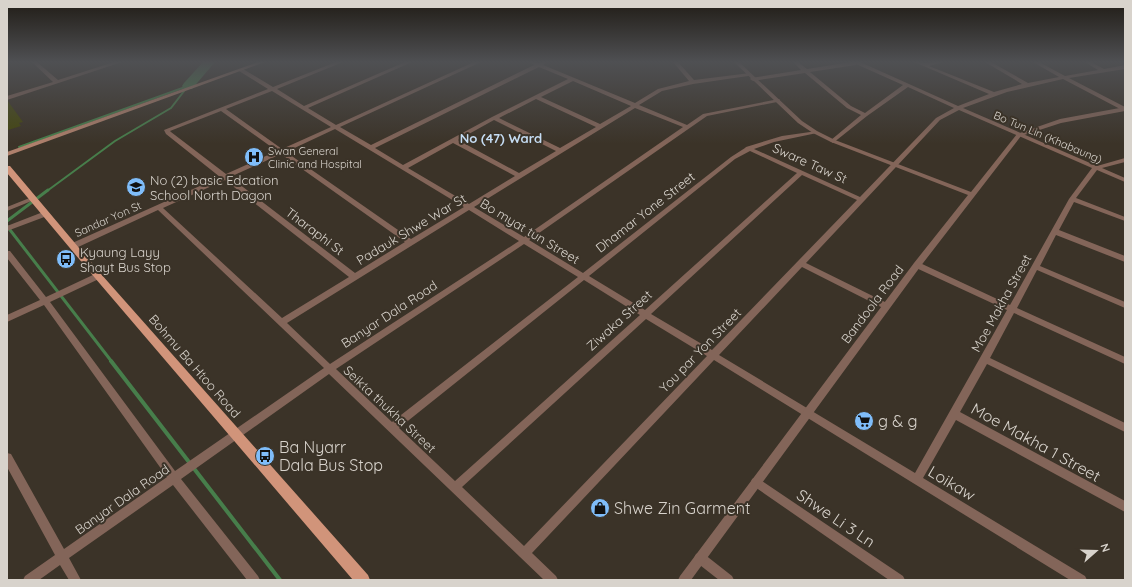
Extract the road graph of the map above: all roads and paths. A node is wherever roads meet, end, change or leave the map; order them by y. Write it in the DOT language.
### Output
graph roads {
  1 [pos="34,89"];
  2 [pos="187,89"];
  3 [pos="271,89"];
  4 [pos="272,89"];
  5 [pos="346,89"];
  6 [pos="419,89"];
  7 [pos="489,89"];
  8 [pos="552,89"];
  9 [pos="594,89"];
  10 [pos="663,89"];
  11 [pos="766,89"];
  12 [pos="828,89"];
  13 [pos="901,89"];
  14 [pos="914,89"];
  15 [pos="980,89"];
  16 [pos="1010,89"];
  17 [pos="1086,89"];
  18 [pos="992,94"];
  19 [pos="536,97"];
  20 [pos="7,98"];
  21 [pos="778,100"];
  22 [pos="634,106"];
  23 [pos="303,108"];
  24 [pos="956,108"];
  25 [pos="222,109"];
  26 [pos="1125,109"];
  27 [pos="865,115"];
  28 [pos="494,118"];
  29 [pos="336,127"];
  30 [pos="601,127"];
  31 [pos="687,127"];
  32 [pos="814,132"];
  33 [pos="1019,135"];
  34 [pos="453,140"];
  35 [pos="833,141"];
  36 [pos="370,148"];
  37 [pos="748,148"];
  38 [pos="562,151"];
  39 [pos="281,152"];
  40 [pos="7,154"];
  41 [pos="1125,160"];
  42 [pos="894,165"];
  43 [pos="7,168"];
  44 [pos="402,168"];
  45 [pos="1095,168"];
  46 [pos="801,173"];
  47 [pos="520,176"];
  48 [pos="224,177"];
  49 [pos="1125,180"];
  50 [pos="972,194"];
  51 [pos="32,199"];
  52 [pos="1072,199"];
  53 [pos="862,200"];
  54 [pos="158,207"];
  55 [pos="468,208"];
  56 [pos="7,209"];
  57 [pos="45,214"];
  58 [pos="1125,219"];
  59 [pos="7,229"];
  60 [pos="1054,231"];
  61 [pos="523,241"];
  62 [pos="411,243"];
  63 [pos="73,246"];
  64 [pos="7,253"];
  65 [pos="1125,259"];
  66 [pos="800,264"];
  67 [pos="917,266"];
  68 [pos="1036,267"];
  69 [pos="98,276"];
  70 [pos="583,276"];
  71 [pos="355,277"];
  72 [pos="44,301"];
  73 [pos="1125,305"];
  74 [pos="886,306"];
  75 [pos="1013,309"];
  76 [pos="644,314"];
  77 [pos="7,319"];
  78 [pos="282,322"];
  79 [pos="713,355"];
  80 [pos="985,359"];
  81 [pos="1125,361"];
  82 [pos="329,369"];
  83 [pos="808,412"];
  84 [pos="954,414"];
  85 [pos="392,428"];
  86 [pos="1125,428"];
  87 [pos="236,435"];
  88 [pos="7,457"];
  89 [pos="174,478"];
  90 [pos="916,480"];
  91 [pos="756,482"];
  92 [pos="454,488"];
  93 [pos="1125,507"];
  94 [pos="524,554"];
  95 [pos="62,557"];
  96 [pos="700,558"];
  97 [pos="358,578"];
  98 [pos="28,580"];
  99 [pos="75,580"];
  100 [pos="254,580"];
  101 [pos="552,580"];
  102 [pos="684,580"];
  103 [pos="728,580"];
  104 [pos="899,580"];
  105 [pos="1081,580"];
  1 -- 20 [label="street"];
  2 -- 40 [label="main road"];
  3 -- 25 [label="street"];
  4 -- 23 [label="street, Bo myat tun Street"];
  5 -- 23 [label="street"];
  6 -- 29 [label="street, Sandar Yon St"];
  7 -- 36 [label="street"];
  8 -- 19 [label="street"];
  9 -- 22 [label="street"];
  10 -- 22 [label="street, Padauk Shwe War St"];
  11 -- 21 [label="street"];
  12 -- 27 [label="street"];
  13 -- 27 [label="street"];
  14 -- 24 [label="street, Bo Tun Lin (Khabaung)"];
  15 -- 18 [label="street"];
  16 -- 18 [label="street, You par Yon Street"];
  17 -- 26 [label="street"];
  18 -- 24 [label="street, You par Yon Street"];
  19 -- 28 [label="street"];
  19 -- 30 [label="street"];
  21 -- 31 [label="street, Banyar Dala Road"];
  21 -- 32 [label="street"];
  22 -- 30 [label="street, Padauk Shwe War St"];
  22 -- 31 [label="street"];
  23 -- 29 [label="street, Bo myat tun Street"];
  24 -- 33 [label="street, Bo Tun Lin (Khabaung)"];
  24 -- 42 [label="street, You par Yon Street"];
  25 -- 39 [label="street"];
  25 -- 48 [label="street, Tharaphi St"];
  26 -- 33 [label="street"];
  27 -- 35 [label="street"];
  28 -- 34 [label="street"];
  28 -- 38 [label="street"];
  29 -- 36 [label="street, Bo myat tun Street"];
  29 -- 39 [label="street, Sandar Yon St"];
  30 -- 38 [label="street, Padauk Shwe War St"];
  31 -- 61 [label="street, Banyar Dala Road"];
  32 -- 35 [label="street"];
  32 -- 37 [label="street, Dhamar Yone Street"];
  33 -- 45 [label="street, Bo Tun Lin (Khabaung)"];
  33 -- 50 [label="street, Bandoola Road"];
  34 -- 44 [label="street"];
  34 -- 47 [label="street"];
  35 -- 42 [label="street"];
  36 -- 44 [label="street, Bo myat tun Street"];
  37 -- 46 [label="street, Sware Taw St"];
  37 -- 70 [label="street, Dhamar Yone Street"];
  38 -- 47 [label="street, Padauk Shwe War St"];
  39 -- 48 [label="street, Sandar Yon St"];
  39 -- 62 [label="street"];
  41 -- 45 [label="street"];
  42 -- 50 [label="street"];
  42 -- 53 [label="street, You par Yon Street"];
  43 -- 51 [label="main road, Bohmu Ba Htoo Road"];
  44 -- 55 [label="street, Bo myat tun Street"];
  45 -- 49 [label="street, Bo Tun Lin (Khabaung)"];
  45 -- 52 [label="street, Moe Makha Street"];
  46 -- 53 [label="street, Sware Taw St"];
  46 -- 76 [label="street, Ziwaka Street"];
  47 -- 55 [label="street, Padauk Shwe War St"];
  48 -- 54 [label="street, Sandar Yon St"];
  48 -- 71 [label="street, Tharaphi St"];
  50 -- 67 [label="street, Bandoola Road"];
  51 -- 56 [label="street"];
  51 -- 57 [label="main road, Bohmu Ba Htoo Road"];
  52 -- 58 [label="street"];
  52 -- 60 [label="street, Moe Makha Street"];
  53 -- 66 [label="street, You par Yon Street"];
  54 -- 63 [label="street, Sandar Yon St"];
  54 -- 78 [label="street, Seikta thukha Street"];
  55 -- 61 [label="street, Bo myat tun Street"];
  55 -- 62 [label="street, Padauk Shwe War St"];
  57 -- 59 [label="street"];
  57 -- 63 [label="main road, Bohmu Ba Htoo Road"];
  60 -- 65 [label="street"];
  60 -- 68 [label="street, Moe Makha Street"];
  61 -- 70 [label="street, Bo myat tun Street"];
  61 -- 82 [label="street, Banyar Dala Road"];
  62 -- 71 [label="street, Padauk Shwe War St"];
  63 -- 69 [label="main road, Bohmu Ba Htoo Road"];
  64 -- 72 [label="street"];
  66 -- 74 [label="street"];
  66 -- 79 [label="street, You par Yon Street"];
  67 -- 74 [label="street, Bandoola Road"];
  67 -- 75 [label="street"];
  68 -- 73 [label="street"];
  68 -- 75 [label="street, Moe Makha Street"];
  69 -- 72 [label="street"];
  69 -- 87 [label="main road, Bohmu Ba Htoo Road"];
  70 -- 76 [label="street, Bo myat tun Street"];
  70 -- 85 [label="street, Dhamar Yone Street"];
  71 -- 78 [label="street, Padauk Shwe War St"];
  72 -- 77 [label="street"];
  72 -- 89 [label="street"];
  74 -- 83 [label="street, Bandoola Road"];
  75 -- 80 [label="street, Moe Makha Street"];
  75 -- 81 [label="street"];
  76 -- 79 [label="street, Bo myat tun Street"];
  76 -- 92 [label="street, Ziwaka Street"];
  78 -- 82 [label="street, Seikta thukha Street"];
  79 -- 83 [label="street, Bo myat tun Street"];
  79 -- 94 [label="street, You par Yon Street"];
  80 -- 84 [label="street, Moe Makha Street"];
  80 -- 86 [label="street"];
  82 -- 85 [label="street, Seikta thukha Street"];
  82 -- 87 [label="street, Banyar Dala Road"];
  83 -- 90 [label="street, Loikaw"];
  83 -- 91 [label="street, Bandoola Road"];
  84 -- 90 [label="street, Moe Makha Street"];
  84 -- 93 [label="street, Moe Makha 1 Street"];
  85 -- 92 [label="street, Seikta thukha Street"];
  87 -- 89 [label="street, Banyar Dala Road"];
  87 -- 97 [label="main road, Bohmu Ba Htoo Road"];
  88 -- 95 [label="street"];
  89 -- 95 [label="street, Banyar Dala Road"];
  89 -- 100 [label="street"];
  90 -- 105 [label="street, Loikaw"];
  91 -- 96 [label="street, Bandoola Road"];
  91 -- 104 [label="street, Shwe Li 3 Ln"];
  92 -- 94 [label="street, Seikta thukha Street"];
  94 -- 101 [label="street, Seikta thukha Street"];
  95 -- 98 [label="street, Banyar Dala Road"];
  95 -- 99 [label="street"];
  96 -- 102 [label="street, Bandoola Road"];
  96 -- 103 [label="street"];
}
